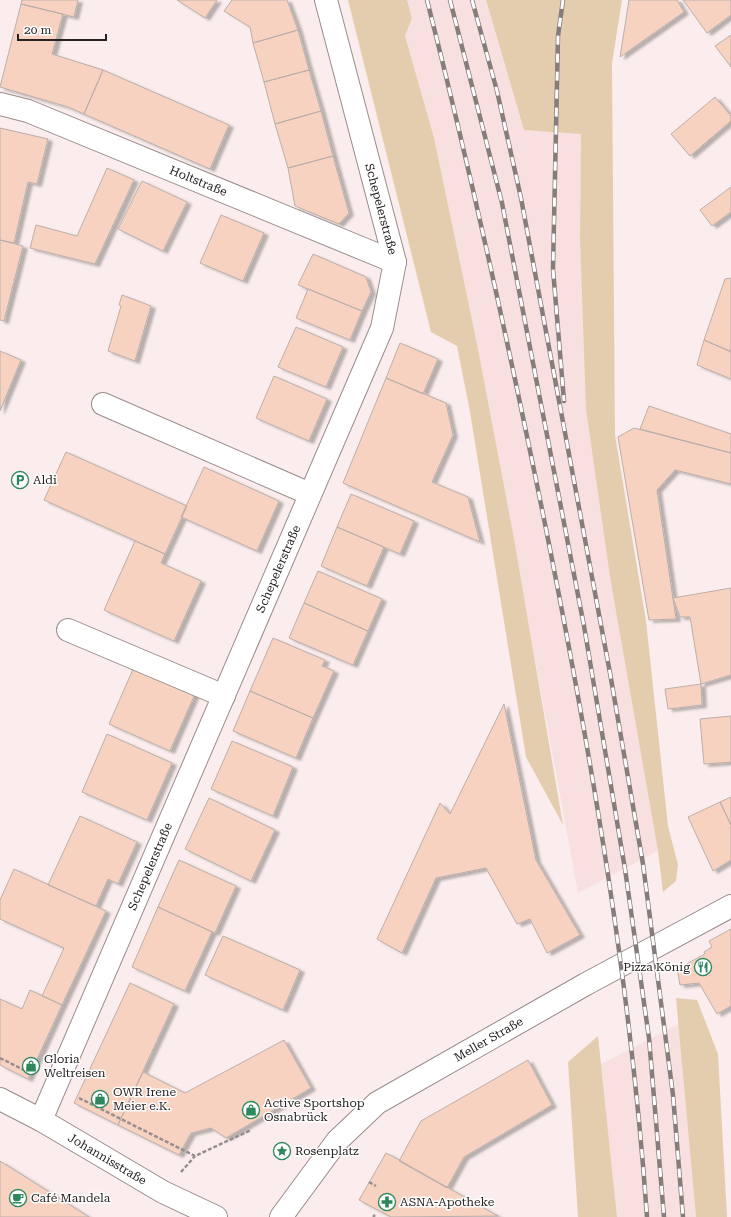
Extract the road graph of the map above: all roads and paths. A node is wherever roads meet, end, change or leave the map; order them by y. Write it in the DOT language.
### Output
graph roads {
  1 [pos="326,0"];
  2 [pos="0,104"];
  3 [pos="395,262"];
  4 [pos="103,404"];
  5 [pos="310,494"];
  6 [pos="68,630"];
  7 [pos="224,696"];
  8 [pos="731,906"];
  9 [pos="0,1058"];
  10 [pos="31,1074"];
  11 [pos="78,1097"];
  12 [pos="0,1099"];
  13 [pos="41,1120"];
  14 [pos="252,1130"];
  15 [pos="369,1182"];
  16 [pos="376,1186"];
  17 [pos="216,1217"];
  18 [pos="282,1217"];
  1 -- 3 [label="street, Schepelerstraße"];
  2 -- 3 [label="street, Holtstraße"];
  3 -- 5 [label="street, Schepelerstraße"];
  4 -- 5 [label="street"];
  5 -- 7 [label="street, Schepelerstraße"];
  6 -- 7 [label="street"];
  7 -- 13 [label="street, Schepelerstraße"];
  8 -- 18 [label="street, Meller Straße"];
  9 -- 10 [label="path"];
  11 -- 14 [label="path"];
  12 -- 13 [label="street, Johannisstraße"];
  13 -- 17 [label="street, Johannisstraße"];
  15 -- 16 [label="path"];
}
